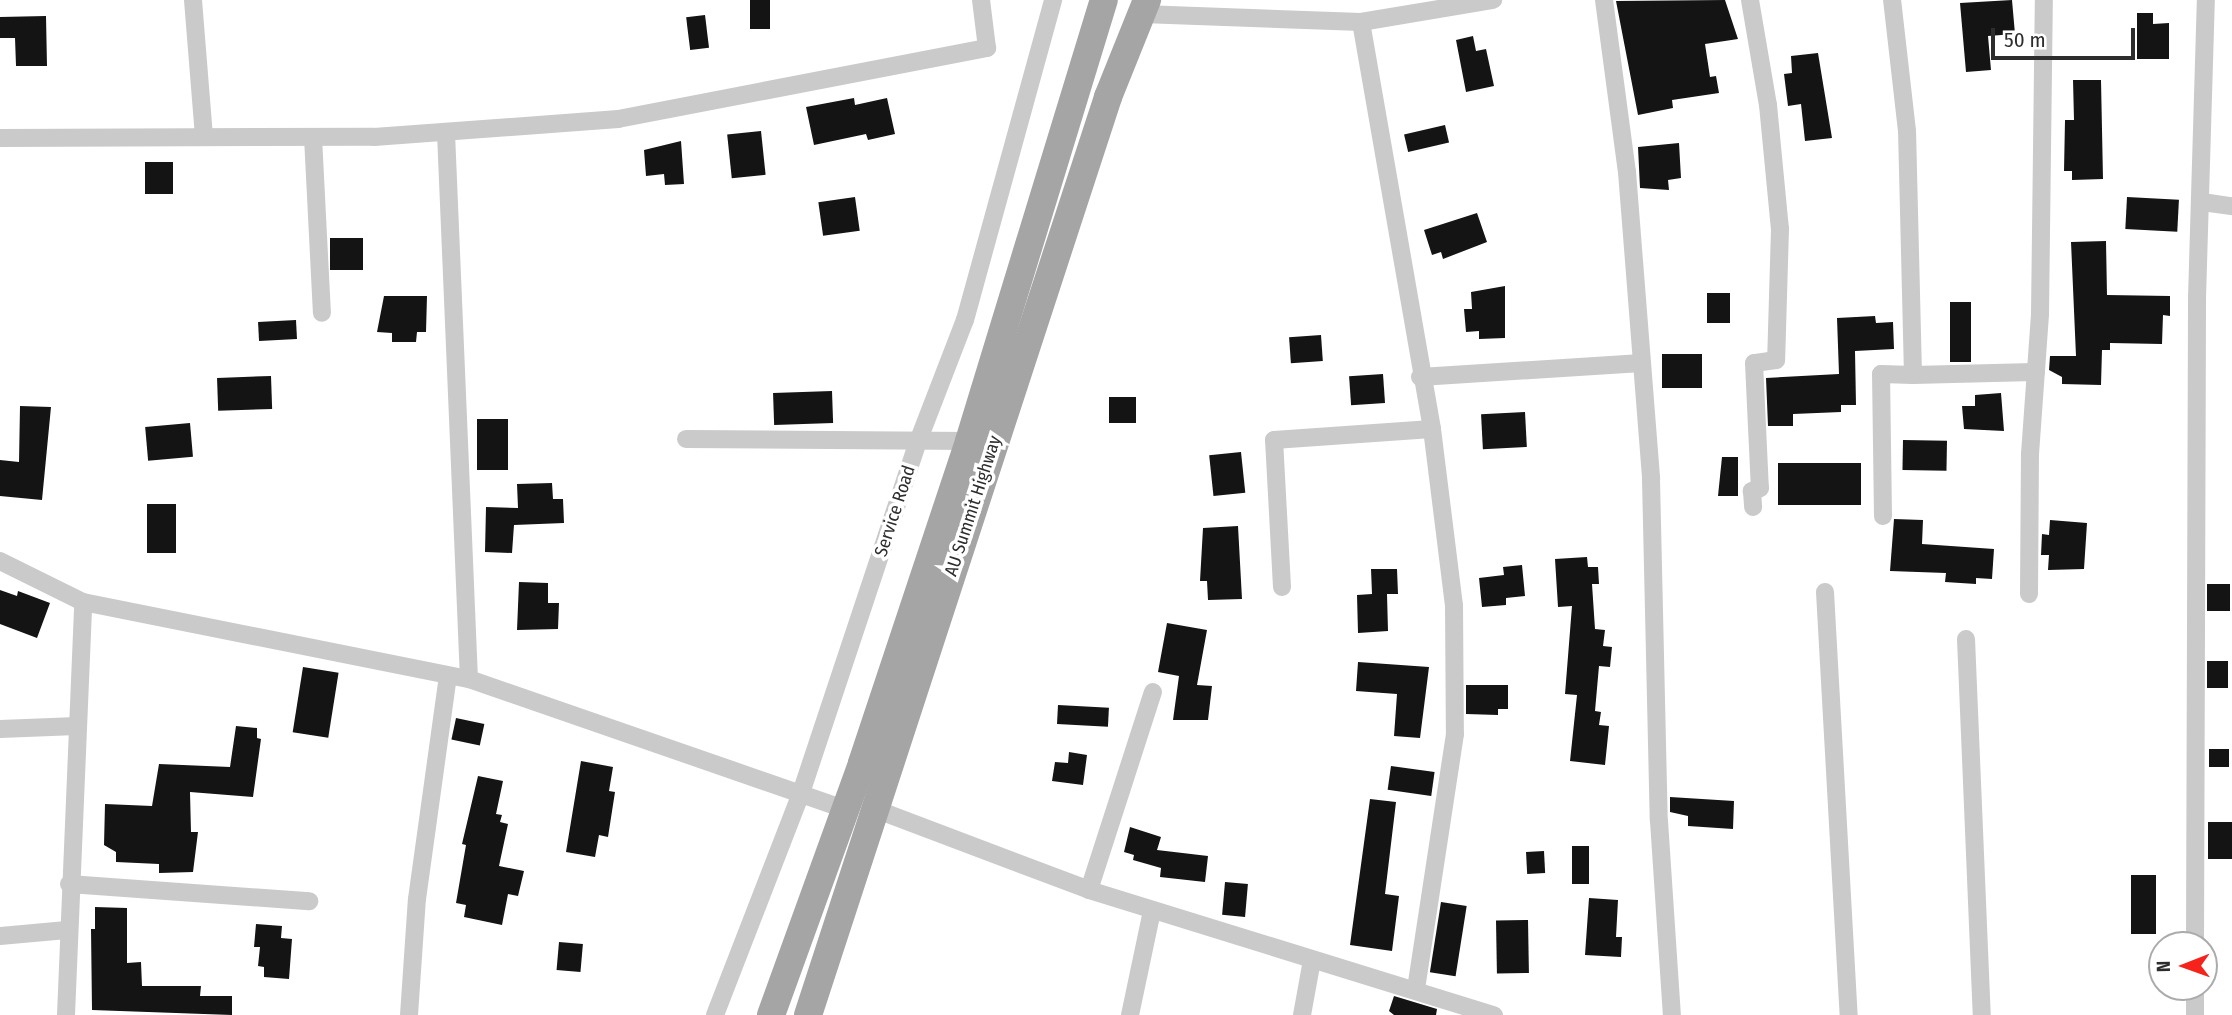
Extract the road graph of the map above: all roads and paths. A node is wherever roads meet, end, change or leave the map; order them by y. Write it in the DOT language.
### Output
graph roads {
  1 [pos="193,0"];
  2 [pos="981,0"];
  3 [pos="1053,0"];
  4 [pos="1104,0"];
  5 [pos="1493,0"];
  6 [pos="1604,0"];
  7 [pos="1750,0"];
  8 [pos="1892,0"];
  9 [pos="2044,0"];
  10 [pos="2206,0"];
  11 [pos="1145,7"];
  12 [pos="1361,22"];
  13 [pos="446,133"];
  14 [pos="204,136"];
  15 [pos="313,137"];
  16 [pos="0,138"];
  17 [pos="2202,202"];
  18 [pos="2232,206"];
  19 [pos="322,313"];
  20 [pos="1643,363"];
  21 [pos="2036,372"];
  22 [pos="1913,375"];
  23 [pos="1420,377"];
  24 [pos="1432,429"];
  25 [pos="686,439"];
  26 [pos="919,439"];
  27 [pos="969,441"];
  28 [pos="1752,507"];
  29 [pos="1883,516"];
  30 [pos="0,561"];
  31 [pos="1282,587"];
  32 [pos="1825,592"];
  33 [pos="2029,594"];
  34 [pos="83,602"];
  35 [pos="1966,639"];
  36 [pos="447,676"];
  37 [pos="469,679"];
  38 [pos="1153,692"];
  39 [pos="78,726"];
  40 [pos="0,729"];
  41 [pos="801,793"];
  42 [pos="845,809"];
  43 [pos="875,809"];
  44 [pos="69,884"];
  45 [pos="1089,890"];
  46 [pos="309,901"];
  47 [pos="1152,911"];
  48 [pos="67,930"];
  49 [pos="2195,931"];
  50 [pos="0,936"];
  51 [pos="1312,960"];
  52 [pos="1416,990"];
  53 [pos="1464,1011"];
  54 [pos="66,1015"];
  55 [pos="409,1015"];
  56 [pos="715,1015"];
  57 [pos="771,1015"];
  58 [pos="808,1015"];
  59 [pos="1130,1015"];
  60 [pos="1302,1015"];
  61 [pos="1494,1015"];
  62 [pos="1672,1015"];
  63 [pos="1849,1015"];
  64 [pos="1982,1015"];
  1 -- 14 [label="street"];
  2 -- 13 [label="street"];
  3 -- 26 [label="street, Service Road"];
  4 -- 27 [label="main road, AU Summit Highway"];
  5 -- 12 [label="street"];
  6 -- 20 [label="street"];
  7 -- 28 [label="street"];
  8 -- 22 [label="street"];
  9 -- 21 [label="street"];
  10 -- 17 [label="street"];
  11 -- 12 [label="street"];
  11 -- 43 [label="main road, AU Summit Highway"];
  12 -- 23 [label="street"];
  13 -- 15 [label="street"];
  13 -- 37 [label="street"];
  14 -- 15 [label="street"];
  14 -- 16 [label="street"];
  15 -- 19 [label="street"];
  17 -- 18 [label="street"];
  17 -- 49 [label="street"];
  20 -- 23 [label="street"];
  20 -- 62 [label="street"];
  21 -- 22 [label="street"];
  21 -- 33 [label="street"];
  22 -- 29 [label="street"];
  23 -- 24 [label="street"];
  24 -- 31 [label="street"];
  24 -- 52 [label="street"];
  25 -- 26 [label="street"];
  26 -- 27 [label="street"];
  26 -- 41 [label="street, Service Road"];
  27 -- 42 [label="main road, AU Summit Highway"];
  30 -- 34 [label="street"];
  32 -- 63 [label="street"];
  34 -- 36 [label="street"];
  34 -- 39 [label="street"];
  35 -- 64 [label="street"];
  36 -- 37 [label="street"];
  36 -- 55 [label="street"];
  37 -- 41 [label="street"];
  38 -- 45 [label="street"];
  39 -- 40 [label="street"];
  39 -- 44 [label="street"];
  41 -- 42 [label="street"];
  41 -- 56 [label="street, Service Road"];
  42 -- 57 [label="main road, AU Summit Highway"];
  43 -- 45 [label="street"];
  43 -- 58 [label="main road, AU Summit Highway"];
  44 -- 46 [label="street"];
  44 -- 48 [label="street"];
  45 -- 47 [label="street"];
  47 -- 51 [label="street"];
  47 -- 59 [label="street"];
  48 -- 50 [label="street"];
  48 -- 54 [label="street"];
  51 -- 52 [label="street"];
  51 -- 60 [label="street"];
  52 -- 53 [label="street"];
  53 -- 61 [label="street"];
}
